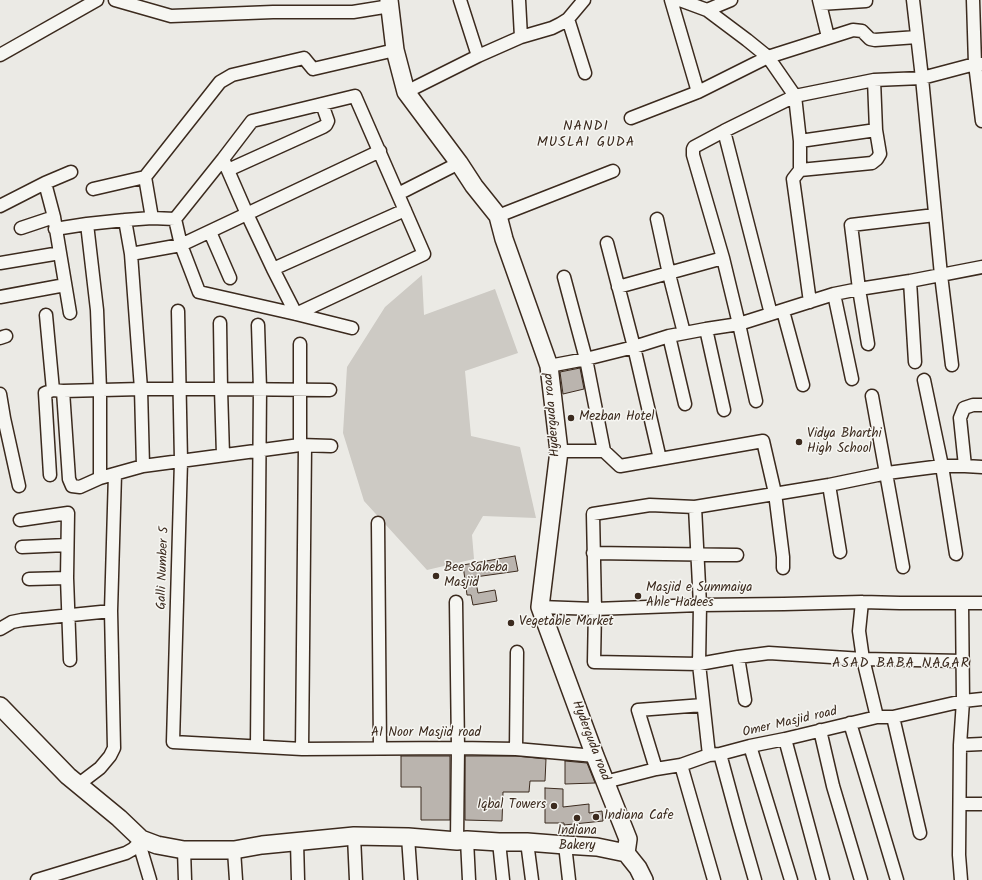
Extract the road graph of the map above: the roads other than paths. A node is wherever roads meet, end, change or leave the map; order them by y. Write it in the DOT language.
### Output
graph roads {
  1 [pos="115,0"];
  2 [pos="460,0"];
  3 [pos="519,0"];
  4 [pos="584,0"];
  5 [pos="671,0"];
  6 [pos="680,0"];
  7 [pos="731,0"];
  8 [pos="912,0"];
  9 [pos="973,0"];
  10 [pos="866,1"];
  11 [pos="90,2"];
  12 [pos="819,2"];
  13 [pos="389,3"];
  14 [pos="707,10"];
  15 [pos="568,19"];
  16 [pos="521,37"];
  17 [pos="917,37"];
  18 [pos="828,38"];
  19 [pos="395,50"];
  20 [pos="0,55"];
  21 [pos="478,56"];
  22 [pos="768,57"];
  23 [pos="979,64"];
  24 [pos="585,74"];
  25 [pos="922,78"];
  26 [pos="874,80"];
  27 [pos="406,92"];
  28 [pos="698,92"];
  29 [pos="795,96"];
  30 [pos="322,104"];
  31 [pos="631,118"];
  32 [pos="982,121"];
  33 [pos="876,130"];
  34 [pos="724,131"];
  35 [pos="800,141"];
  36 [pos="380,152"];
  37 [pos="459,163"];
  38 [pos="226,165"];
  39 [pos="800,170"];
  40 [pos="613,171"];
  41 [pos="71,172"];
  42 [pos="145,177"];
  43 [pos="45,183"];
  44 [pos="93,189"];
  45 [pos="398,194"];
  46 [pos="1,203"];
  47 [pos="405,210"];
  48 [pos="247,214"];
  49 [pos="935,215"];
  50 [pos="498,216"];
  51 [pos="152,218"];
  52 [pos="657,218"];
  53 [pos="175,219"];
  54 [pos="125,220"];
  55 [pos="54,223"];
  56 [pos="87,224"];
  57 [pos="21,228"];
  58 [pos="210,232"];
  59 [pos="607,243"];
  60 [pos="180,245"];
  61 [pos="60,253"];
  62 [pos="130,254"];
  63 [pos="722,258"];
  64 [pos="0,263"];
  65 [pos="982,267"];
  66 [pos="272,269"];
  67 [pos="669,274"];
  68 [pos="941,275"];
  69 [pos="564,277"];
  70 [pos="230,278"];
  71 [pos="910,281"];
  72 [pos="65,286"];
  73 [pos="618,287"];
  74 [pos="859,289"];
  75 [pos="834,294"];
  76 [pos="0,297"];
  77 [pos="810,302"];
  78 [pos="178,311"];
  79 [pos="777,312"];
  80 [pos="70,313"];
  81 [pos="296,314"];
  82 [pos="46,315"];
  83 [pos="220,323"];
  84 [pos="739,324"];
  85 [pos="258,325"];
  86 [pos="352,328"];
  87 [pos="706,329"];
  88 [pos="684,333"];
  89 [pos="669,336"];
  90 [pos="300,344"];
  91 [pos="868,344"];
  92 [pos="634,347"];
  93 [pos="586,359"];
  94 [pos="915,362"];
  95 [pos="952,365"];
  96 [pos="549,366"];
  97 [pos="852,379"];
  98 [pos="924,380"];
  99 [pos="802,386"];
  100 [pos="140,389"];
  101 [pos="180,389"];
  102 [pos="221,389"];
  103 [pos="260,389"];
  104 [pos="100,390"];
  105 [pos="300,390"];
  106 [pos="330,390"];
  107 [pos="58,391"];
  108 [pos="0,394"];
  109 [pos="872,396"];
  110 [pos="756,402"];
  111 [pos="685,404"];
  112 [pos="982,405"];
  113 [pos="724,410"];
  114 [pos="2,419"];
  115 [pos="303,446"];
  116 [pos="331,446"];
  117 [pos="260,451"];
  118 [pos="559,451"];
  119 [pos="604,451"];
  120 [pos="223,455"];
  121 [pos="660,459"];
  122 [pos="181,461"];
  123 [pos="143,466"];
  124 [pos="942,466"];
  125 [pos="966,466"];
  126 [pos="982,467"];
  127 [pos="887,473"];
  128 [pos="115,474"];
  129 [pos="50,475"];
  130 [pos="100,478"];
  131 [pos="829,485"];
  132 [pos="19,486"];
  133 [pos="775,493"];
  134 [pos="695,507"];
  135 [pos="20,520"];
  136 [pos="378,523"];
  137 [pos="67,545"];
  138 [pos="22,547"];
  139 [pos="840,552"];
  140 [pos="593,554"];
  141 [pos="956,554"];
  142 [pos="697,555"];
  143 [pos="737,555"];
  144 [pos="903,567"];
  145 [pos="784,568"];
  146 [pos="67,578"];
  147 [pos="29,579"];
  148 [pos="456,602"];
  149 [pos="862,602"];
  150 [pos="962,603"];
  151 [pos="982,603"];
  152 [pos="700,605"];
  153 [pos="540,607"];
  154 [pos="594,609"];
  155 [pos="111,611"];
  156 [pos="69,615"];
  157 [pos="0,629"];
  158 [pos="517,652"];
  159 [pos="738,657"];
  160 [pos="863,659"];
  161 [pos="70,660"];
  162 [pos="963,661"];
  163 [pos="699,664"];
  164 [pos="982,699"];
  165 [pos="745,700"];
  166 [pos="964,701"];
  167 [pos="703,705"];
  168 [pos="0,706"];
  169 [pos="877,717"];
  170 [pos="893,717"];
  171 [pos="850,723"];
  172 [pos="820,730"];
  173 [pos="785,739"];
  174 [pos="960,744"];
  175 [pos="982,744"];
  176 [pos="257,746"];
  177 [pos="750,746"];
  178 [pos="380,748"];
  179 [pos="458,748"];
  180 [pos="302,749"];
  181 [pos="516,749"];
  182 [pos="715,755"];
  183 [pos="595,756"];
  184 [pos="681,765"];
  185 [pos="656,769"];
  186 [pos="605,782"];
  187 [pos="79,784"];
  188 [pos="960,804"];
  189 [pos="982,804"];
  190 [pos="920,833"];
  191 [pos="354,836"];
  192 [pos="408,837"];
  193 [pos="140,841"];
  194 [pos="462,841"];
  195 [pos="297,842"];
  196 [pos="499,842"];
  197 [pos="527,842"];
  198 [pos="565,845"];
  199 [pos="184,850"];
  200 [pos="234,850"];
  201 [pos="626,853"];
  202 [pos="37,880"];
  203 [pos="150,880"];
  204 [pos="185,880"];
  205 [pos="236,880"];
  206 [pos="298,880"];
  207 [pos="356,880"];
  208 [pos="411,880"];
  209 [pos="469,880"];
  210 [pos="503,880"];
  211 [pos="532,880"];
  212 [pos="569,880"];
  213 [pos="644,880"];
  214 [pos="714,880"];
  215 [pos="755,880"];
  216 [pos="791,880"];
  217 [pos="822,880"];
  218 [pos="861,880"];
  219 [pos="897,880"];
  220 [pos="961,880"];
  1 -- 13 [label="street"];
  2 -- 21 [label="street"];
  3 -- 16 [label="street"];
  4 -- 15 [label="street"];
  5 -- 28 [label="street"];
  6 -- 14 [label="street"];
  7 -- 14 [label="street"];
  8 -- 17 [label="street"];
  9 -- 23 [label="street"];
  10 -- 12 [label="street"];
  11 -- 20 [label="street"];
  12 -- 18 [label="street"];
  13 -- 19 [label="street, Hyderguda road"];
  14 -- 22 [label="street"];
  15 -- 16 [label="street"];
  15 -- 24 [label="street"];
  16 -- 21 [label="street"];
  17 -- 18 [label="street"];
  17 -- 25 [label="street"];
  18 -- 22 [label="street"];
  19 -- 27 [label="street, Hyderguda road"];
  19 -- 42 [label="street"];
  21 -- 27 [label="street"];
  22 -- 28 [label="street"];
  22 -- 29 [label="street"];
  23 -- 25 [label="street"];
  23 -- 32 [label="street"];
  25 -- 26 [label="street"];
  25 -- 49 [label="street"];
  26 -- 29 [label="street"];
  26 -- 33 [label="street"];
  27 -- 37 [label="street, Hyderguda road"];
  28 -- 31 [label="street"];
  29 -- 34 [label="street"];
  29 -- 35 [label="street"];
  30 -- 36 [label="street"];
  30 -- 38 [label="street"];
  30 -- 38 [label="street"];
  33 -- 35 [label="street"];
  33 -- 39 [label="street"];
  34 -- 63 [label="street"];
  34 -- 79 [label="street"];
  35 -- 39 [label="street"];
  36 -- 45 [label="street"];
  36 -- 48 [label="street"];
  37 -- 45 [label="street"];
  37 -- 50 [label="street, Hyderguda road"];
  38 -- 48 [label="street"];
  38 -- 53 [label="street"];
  39 -- 77 [label="street"];
  40 -- 50 [label="street"];
  41 -- 43 [label="street"];
  42 -- 44 [label="street"];
  42 -- 51 [label="street"];
  43 -- 46 [label="street"];
  43 -- 55 [label="street"];
  45 -- 47 [label="street"];
  47 -- 66 [label="street"];
  47 -- 81 [label="street"];
  48 -- 58 [label="street"];
  48 -- 66 [label="street"];
  49 -- 68 [label="street"];
  49 -- 74 [label="street"];
  50 -- 96 [label="street, Hyderguda road"];
  51 -- 53 [label="street"];
  51 -- 54 [label="street"];
  52 -- 67 [label="street"];
  53 -- 60 [label="street"];
  54 -- 56 [label="street"];
  54 -- 62 [label="street"];
  55 -- 56 [label="street"];
  55 -- 57 [label="street"];
  55 -- 61 [label="street"];
  56 -- 104 [label="street"];
  58 -- 60 [label="street"];
  58 -- 70 [label="street"];
  59 -- 73 [label="street"];
  60 -- 62 [label="street"];
  60 -- 81 [label="street"];
  61 -- 64 [label="street"];
  61 -- 72 [label="street"];
  62 -- 100 [label="street"];
  63 -- 67 [label="street"];
  63 -- 84 [label="street"];
  65 -- 68 [label="street"];
  66 -- 81 [label="street"];
  67 -- 73 [label="street"];
  67 -- 88 [label="street"];
  68 -- 71 [label="street"];
  68 -- 95 [label="street"];
  69 -- 93 [label="street"];
  71 -- 74 [label="street"];
  71 -- 94 [label="street"];
  72 -- 76 [label="street"];
  72 -- 80 [label="street"];
  73 -- 92 [label="street"];
  74 -- 75 [label="street"];
  74 -- 91 [label="street"];
  75 -- 77 [label="street"];
  75 -- 97 [label="street"];
  77 -- 79 [label="street"];
  78 -- 101 [label="street, Galli Number 5"];
  79 -- 84 [label="street"];
  79 -- 99 [label="street"];
  81 -- 86 [label="street"];
  82 -- 107 [label="street"];
  83 -- 102 [label="street"];
  84 -- 87 [label="street"];
  84 -- 110 [label="street"];
  85 -- 103 [label="street"];
  87 -- 88 [label="street"];
  87 -- 113 [label="street"];
  88 -- 89 [label="street"];
  89 -- 92 [label="street"];
  89 -- 111 [label="street"];
  90 -- 105 [label="street"];
  92 -- 93 [label="street"];
  92 -- 121 [label="street"];
  93 -- 96 [label="street"];
  93 -- 119 [label="street"];
  96 -- 118 [label="street, Hyderguda road"];
  98 -- 124 [label="street"];
  100 -- 101 [label="street"];
  100 -- 104 [label="street"];
  100 -- 123 [label="street"];
  101 -- 102 [label="street"];
  101 -- 122 [label="street, Galli Number 5"];
  102 -- 103 [label="street"];
  102 -- 120 [label="street"];
  103 -- 105 [label="street"];
  103 -- 117 [label="street"];
  104 -- 107 [label="street"];
  104 -- 130 [label="street"];
  105 -- 106 [label="street"];
  105 -- 115 [label="street"];
  107 -- 129 [label="street"];
  107 -- 130 [label="street"];
  108 -- 114 [label="street"];
  109 -- 127 [label="street"];
  112 -- 125 [label="street"];
  114 -- 132 [label="street"];
  115 -- 116 [label="street"];
  115 -- 117 [label="street"];
  115 -- 180 [label="street"];
  117 -- 120 [label="street"];
  117 -- 176 [label="street"];
  118 -- 119 [label="street"];
  118 -- 153 [label="street, Hyderguda road"];
  119 -- 121 [label="street"];
  120 -- 122 [label="street"];
  121 -- 133 [label="street"];
  122 -- 123 [label="street"];
  122 -- 176 [label="street, Galli Number 5"];
  123 -- 128 [label="street"];
  124 -- 125 [label="street"];
  124 -- 127 [label="street"];
  124 -- 141 [label="street"];
  125 -- 126 [label="street"];
  127 -- 131 [label="street"];
  127 -- 144 [label="street"];
  128 -- 130 [label="street"];
  128 -- 155 [label="street"];
  131 -- 133 [label="street"];
  131 -- 139 [label="street"];
  133 -- 134 [label="street"];
  133 -- 145 [label="street"];
  134 -- 140 [label="street"];
  134 -- 142 [label="street"];
  135 -- 137 [label="street"];
  136 -- 178 [label="street"];
  137 -- 138 [label="street"];
  137 -- 146 [label="street"];
  140 -- 142 [label="street"];
  140 -- 154 [label="street"];
  142 -- 143 [label="street"];
  142 -- 152 [label="street"];
  146 -- 147 [label="street"];
  146 -- 156 [label="street"];
  148 -- 179 [label="street"];
  149 -- 150 [label="street"];
  149 -- 152 [label="street"];
  149 -- 160 [label="street"];
  150 -- 151 [label="street"];
  150 -- 162 [label="street"];
  152 -- 154 [label="street"];
  152 -- 163 [label="street"];
  153 -- 154 [label="street"];
  153 -- 183 [label="street, Hyderguda road"];
  154 -- 163 [label="street"];
  155 -- 156 [label="street"];
  155 -- 187 [label="street"];
  156 -- 157 [label="street"];
  156 -- 161 [label="street"];
  158 -- 181 [label="street"];
  159 -- 160 [label="street"];
  159 -- 163 [label="street"];
  159 -- 165 [label="street"];
  160 -- 162 [label="street"];
  160 -- 169 [label="street"];
  162 -- 166 [label="street"];
  163 -- 167 [label="street"];
  164 -- 166 [label="street, Omer Masjid road"];
  166 -- 170 [label="street, Omer Masjid road"];
  166 -- 174 [label="street"];
  167 -- 182 [label="street"];
  167 -- 185 [label="street"];
  168 -- 187 [label="street"];
  169 -- 170 [label="street, Omer Masjid road"];
  169 -- 171 [label="street, Omer Masjid road"];
  170 -- 190 [label="street"];
  171 -- 172 [label="street, Omer Masjid road"];
  171 -- 219 [label="street"];
  172 -- 173 [label="street, Omer Masjid road"];
  172 -- 218 [label="street"];
  173 -- 177 [label="street, Omer Masjid road"];
  173 -- 217 [label="street"];
  174 -- 175 [label="street"];
  174 -- 188 [label="street"];
  176 -- 180 [label="street, AI Noor Masjid road"];
  177 -- 182 [label="street, Omer Masjid road"];
  177 -- 216 [label="street"];
  178 -- 179 [label="street, AI Noor Masjid road"];
  178 -- 180 [label="street, AI Noor Masjid road"];
  179 -- 181 [label="street, AI Noor Masjid road"];
  179 -- 194 [label="street"];
  181 -- 183 [label="street, AI Noor Masjid road"];
  182 -- 184 [label="street, Omer Masjid road"];
  182 -- 215 [label="street"];
  183 -- 186 [label="street, Hyderguda road"];
  184 -- 185 [label="street, Omer Masjid road"];
  184 -- 214 [label="street"];
  185 -- 186 [label="street, Omer Masjid road"];
  186 -- 201 [label="street, Hyderguda road"];
  187 -- 193 [label="street"];
  188 -- 189 [label="street"];
  188 -- 220 [label="street"];
  191 -- 192 [label="street"];
  191 -- 195 [label="street"];
  191 -- 207 [label="street"];
  192 -- 194 [label="street"];
  192 -- 208 [label="street"];
  193 -- 199 [label="street"];
  193 -- 202 [label="street"];
  193 -- 203 [label="street"];
  194 -- 196 [label="street"];
  194 -- 209 [label="street"];
  195 -- 200 [label="street"];
  195 -- 206 [label="street"];
  196 -- 197 [label="street"];
  196 -- 210 [label="street"];
  197 -- 198 [label="street"];
  197 -- 211 [label="street"];
  198 -- 201 [label="street"];
  198 -- 212 [label="street"];
  199 -- 200 [label="street"];
  199 -- 204 [label="street"];
  200 -- 205 [label="street"];
  201 -- 213 [label="street"];
}
